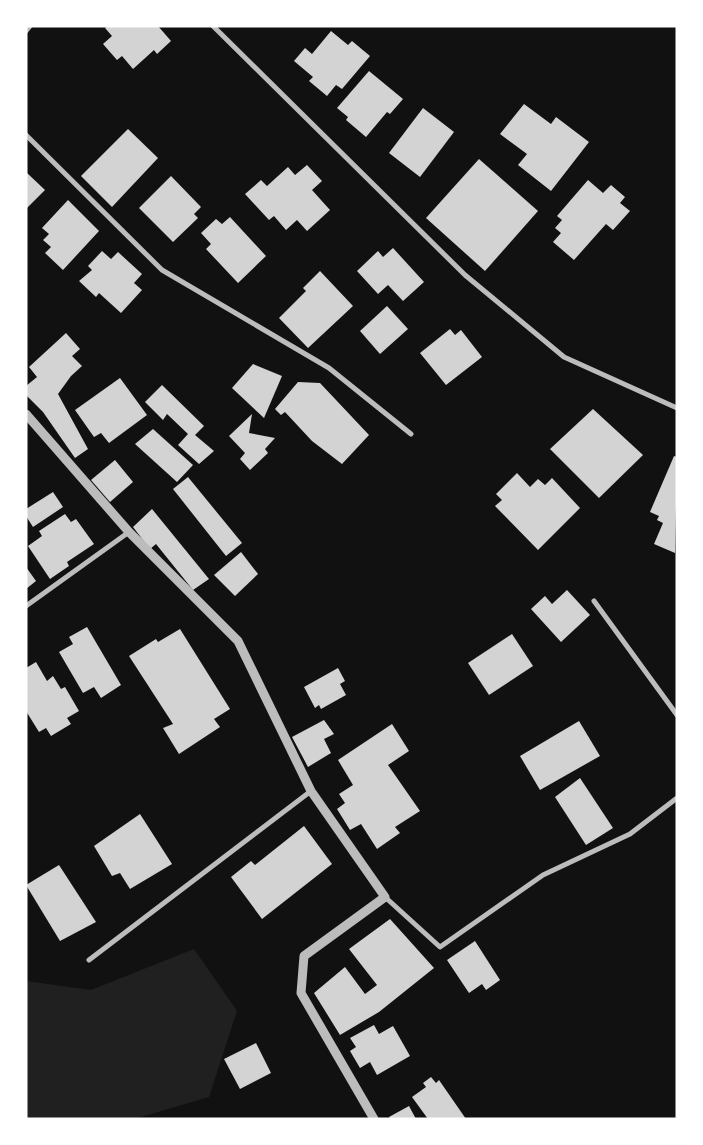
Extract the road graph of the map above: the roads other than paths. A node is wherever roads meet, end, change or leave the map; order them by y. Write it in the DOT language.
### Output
graph roads {
  1 [pos="30,26"];
  2 [pos="213,26"];
  3 [pos="26,31"];
  4 [pos="26,135"];
  5 [pos="677,408"];
  6 [pos="26,414"];
  7 [pos="411,434"];
  8 [pos="128,532"];
  9 [pos="594,601"];
  10 [pos="26,606"];
  11 [pos="677,715"];
  12 [pos="311,791"];
  13 [pos="677,798"];
  14 [pos="385,897"];
  15 [pos="89,960"];
  16 [pos="374,1119"];
  1 -- 3 [label="street"];
  2 -- 5 [label="street"];
  4 -- 7 [label="street"];
  6 -- 8 [label="street"];
  8 -- 10 [label="street"];
  8 -- 12 [label="street"];
  9 -- 11 [label="street"];
  12 -- 14 [label="street"];
  12 -- 15 [label="street"];
  13 -- 14 [label="street"];
  14 -- 16 [label="street"];
}
